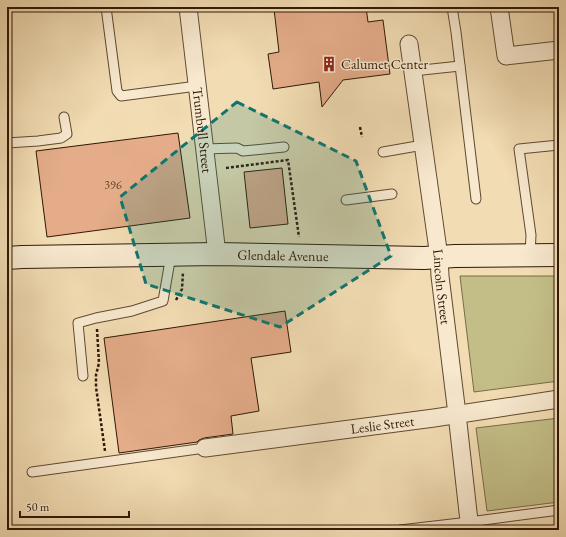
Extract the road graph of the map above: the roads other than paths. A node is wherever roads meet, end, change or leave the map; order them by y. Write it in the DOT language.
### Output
graph roads {
  1 [pos="106,7"];
  2 [pos="188,7"];
  3 [pos="452,7"];
  4 [pos="499,7"];
  5 [pos="409,44"];
  6 [pos="559,50"];
  7 [pos="460,66"];
  8 [pos="413,71"];
  9 [pos="197,86"];
  10 [pos="64,117"];
  11 [pos="7,144"];
  12 [pos="424,144"];
  13 [pos="559,145"];
  14 [pos="284,148"];
  15 [pos="204,149"];
  16 [pos="383,152"];
  17 [pos="392,194"];
  18 [pos="476,199"];
  19 [pos="346,200"];
  20 [pos="217,254"];
  21 [pos="530,255"];
  22 [pos="559,255"];
  23 [pos="439,257"];
  24 [pos="7,258"];
  25 [pos="177,264"];
  26 [pos="83,376"];
  27 [pos="559,399"];
  28 [pos="457,414"];
  29 [pos="205,448"];
  30 [pos="32,472"];
  31 [pos="559,510"];
  32 [pos="470,526"];
  33 [pos="400,530"];
  1 -- 9 [label="lane"];
  2 -- 9 [label="street, Trumbull Street"];
  3 -- 7 [label="lane"];
  4 -- 6 [label="street"];
  5 -- 8 [label="street, Lincoln Street"];
  7 -- 8 [label="lane"];
  7 -- 18 [label="lane"];
  8 -- 12 [label="street, Lincoln Street"];
  9 -- 15 [label="street, Trumbull Street"];
  10 -- 11 [label="lane"];
  12 -- 16 [label="lane"];
  12 -- 23 [label="street, Lincoln Street"];
  13 -- 21 [label="lane"];
  14 -- 15 [label="lane"];
  15 -- 20 [label="street, Trumbull Street"];
  17 -- 19 [label="lane"];
  20 -- 23 [label="street, Glendale Avenue"];
  20 -- 25 [label="street, Glendale Avenue"];
  21 -- 22 [label="street, Glendale Avenue"];
  21 -- 23 [label="street, Glendale Avenue"];
  23 -- 28 [label="street, Lincoln Street"];
  24 -- 25 [label="street, Glendale Avenue"];
  25 -- 26 [label="lane"];
  27 -- 28 [label="street, Leslie Street"];
  28 -- 29 [label="street, Leslie Street"];
  28 -- 32 [label="street, Lincoln Street"];
  29 -- 30 [label="lane"];
  31 -- 32 [label="lane"];
  32 -- 33 [label="lane"];
}
